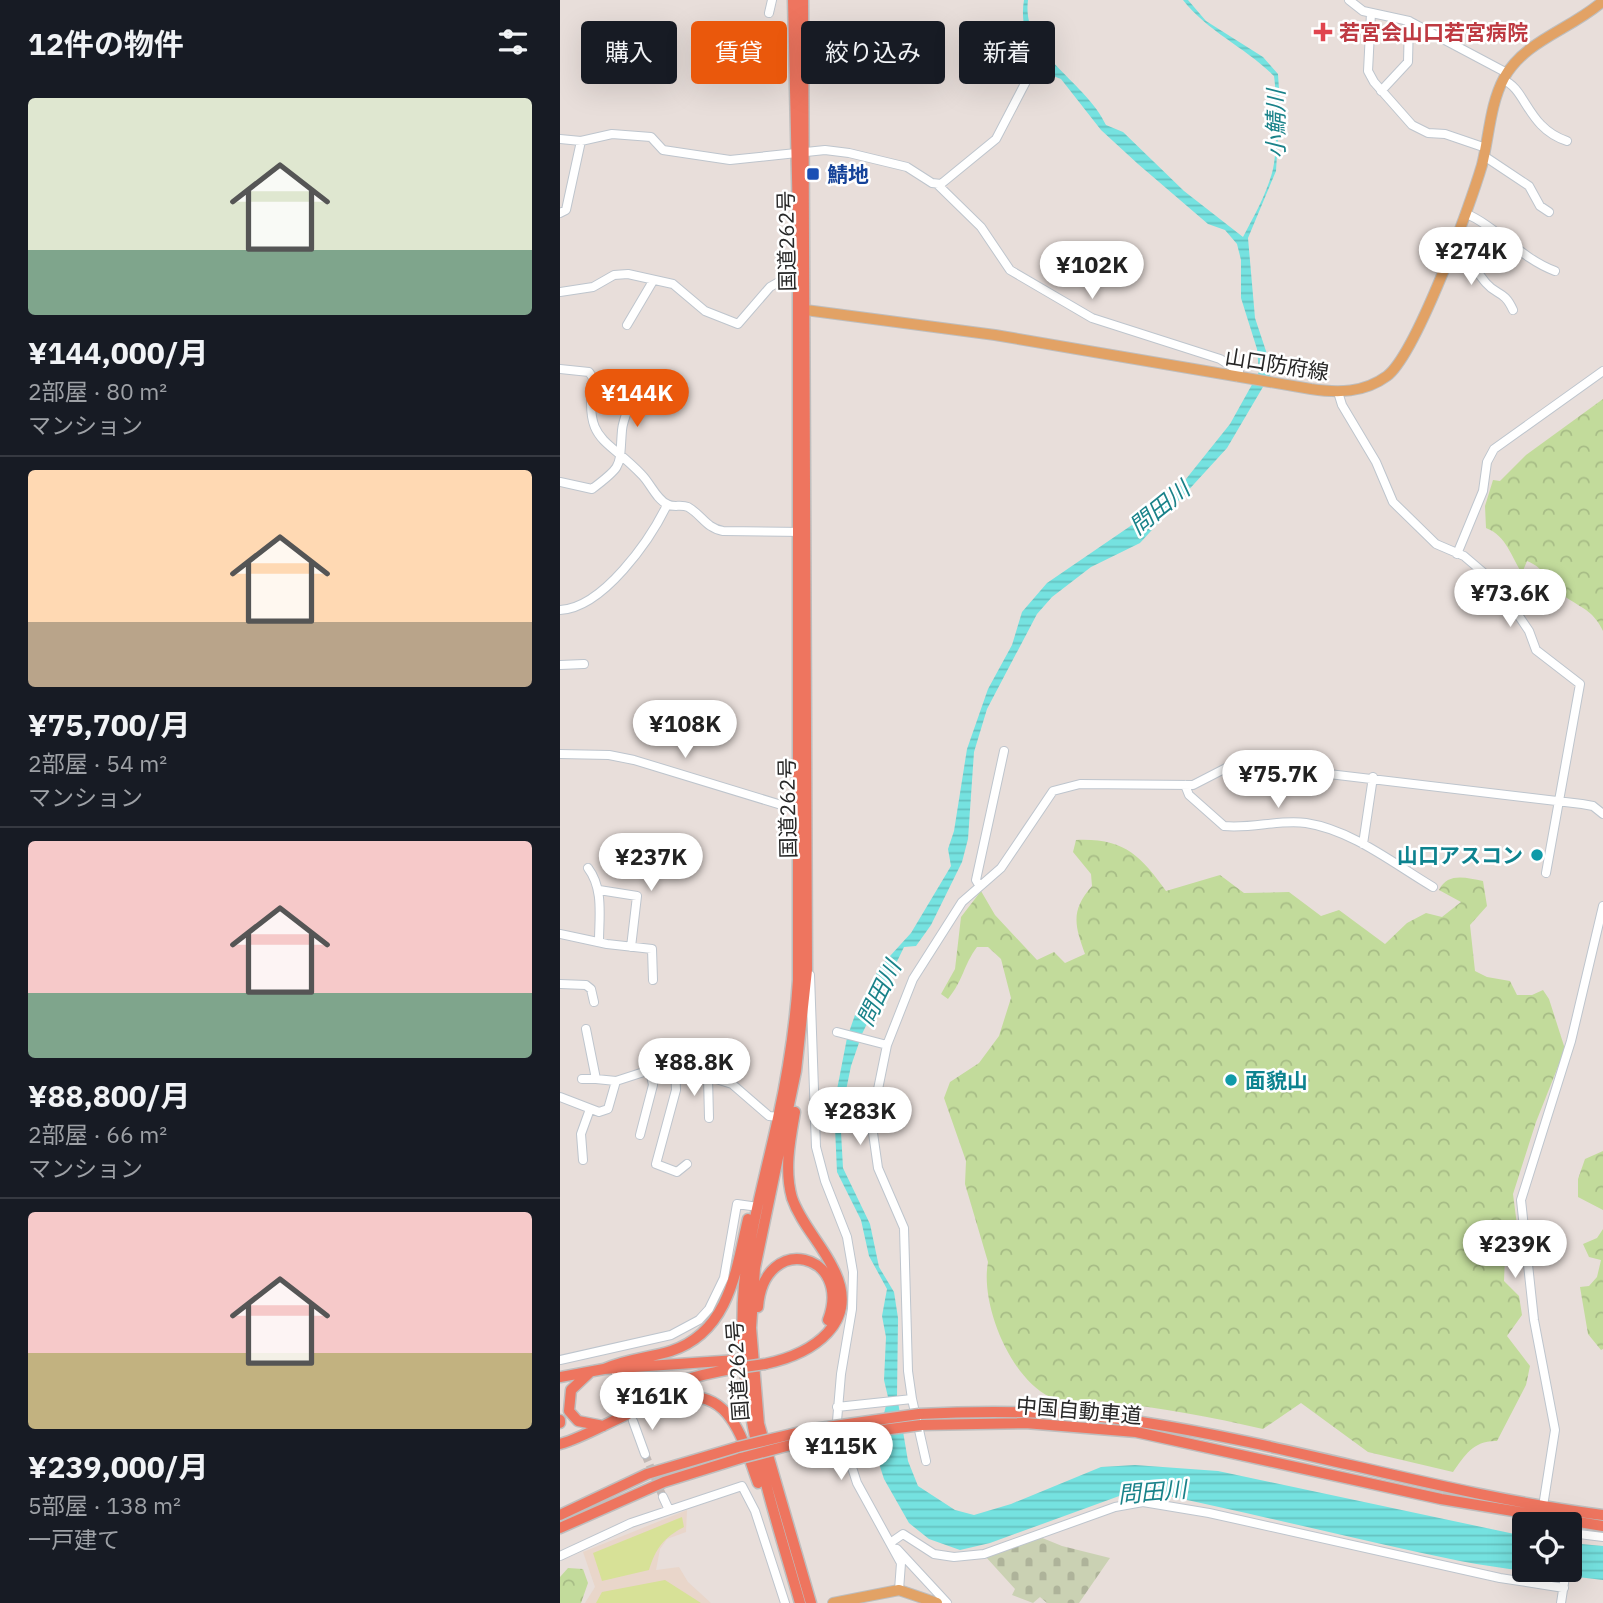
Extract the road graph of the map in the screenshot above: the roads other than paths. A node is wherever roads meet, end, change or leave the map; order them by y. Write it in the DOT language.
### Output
graph roads {
  1 [pos="772,0"];
  2 [pos="793,0"];
  3 [pos="803,0"];
  4 [pos="1349,0"];
  5 [pos="1603,1"];
  6 [pos="769,13"];
  7 [pos="1371,13"];
  8 [pos="1409,21"];
  9 [pos="1505,76"];
  10 [pos="1025,84"];
  11 [pos="1381,91"];
  12 [pos="560,139"];
  13 [pos="580,141"];
  14 [pos="1567,141"];
  15 [pos="1485,152"];
  16 [pos="800,153"];
  17 [pos="937,184"];
  18 [pos="1465,212"];
  19 [pos="1549,212"];
  20 [pos="560,213"];
  21 [pos="1453,244"];
  22 [pos="1555,271"];
  23 [pos="797,279"];
  24 [pos="653,281"];
  25 [pos="560,292"];
  26 [pos="801,309"];
  27 [pos="1513,310"];
  28 [pos="627,325"];
  29 [pos="560,369"];
  30 [pos="1603,371"];
  31 [pos="1238,378"];
  32 [pos="1338,392"];
  33 [pos="632,398"];
  34 [pos="623,457"];
  35 [pos="560,482"];
  36 [pos="667,505"];
  37 [pos="802,532"];
  38 [pos="1457,554"];
  39 [pos="560,610"];
  40 [pos="584,664"];
  41 [pos="560,666"];
  42 [pos="1004,751"];
  43 [pos="560,754"];
  44 [pos="1373,777"];
  45 [pos="1185,785"];
  46 [pos="1558,803"];
  47 [pos="802,808"];
  48 [pos="1603,814"];
  49 [pos="1363,844"];
  50 [pos="588,869"];
  51 [pos="1546,873"];
  52 [pos="979,885"];
  53 [pos="1433,887"];
  54 [pos="599,890"];
  55 [pos="808,905"];
  56 [pos="1603,906"];
  57 [pos="560,934"];
  58 [pos="1599,935"];
  59 [pos="599,942"];
  60 [pos="631,947"];
  61 [pos="653,980"];
  62 [pos="560,984"];
  63 [pos="594,1002"];
  64 [pos="586,1029"];
  65 [pos="839,1033"];
  66 [pos="801,1040"];
  67 [pos="885,1044"];
  68 [pos="675,1066"];
  69 [pos="650,1070"];
  70 [pos="708,1077"];
  71 [pos="582,1079"];
  72 [pos="596,1079"];
  73 [pos="616,1081"];
  74 [pos="560,1097"];
  75 [pos="590,1109"];
  76 [pos="779,1117"];
  77 [pos="709,1118"];
  78 [pos="640,1135"];
  79 [pos="583,1160"];
  80 [pos="687,1164"];
  81 [pos="755,1206"];
  82 [pos="751,1339"];
  83 [pos="560,1360"];
  84 [pos="765,1361"];
  85 [pos="737,1364"];
  86 [pos="598,1370"];
  87 [pos="616,1373"];
  88 [pos="560,1377"];
  89 [pos="909,1399"];
  90 [pos="625,1402"];
  91 [pos="837,1407"];
  92 [pos="920,1420"];
  93 [pos="633,1421"];
  94 [pos="609,1424"];
  95 [pos="560,1444"];
  96 [pos="740,1452"];
  97 [pos="645,1454"];
  98 [pos="926,1461"];
  99 [pos="663,1497"];
  100 [pos="1544,1500"];
  101 [pos="669,1510"];
  102 [pos="560,1512"];
  103 [pos="1603,1515"];
  104 [pos="1603,1526"];
  105 [pos="560,1528"];
  106 [pos="1582,1536"];
  107 [pos="1603,1537"];
  108 [pos="890,1543"];
  109 [pos="560,1556"];
  110 [pos="793,1578"];
  111 [pos="1512,1578"];
  112 [pos="1564,1582"];
  113 [pos="899,1590"];
  114 [pos="918,1595"];
  115 [pos="785,1603"];
  116 [pos="800,1603"];
  117 [pos="811,1603"];
  118 [pos="832,1603"];
  119 [pos="926,1603"];
  120 [pos="937,1603"];
  121 [pos="947,1603"];
  122 [pos="1561,1603"];
  1 -- 6 [label="street"];
  2 -- 16 [label="highway, 国道262号"];
  3 -- 16 [label="highway, 国道262号"];
  4 -- 7 [label="street"];
  5 -- 9 [label="main road"];
  7 -- 8 [label="street"];
  7 -- 11 [label="street"];
  8 -- 9 [label="street"];
  8 -- 11 [label="street"];
  9 -- 14 [label="street"];
  9 -- 15 [label="main road, 山口防府線"];
  10 -- 17 [label="street"];
  11 -- 15 [label="street"];
  12 -- 13 [label="street"];
  13 -- 16 [label="street"];
  13 -- 20 [label="street"];
  15 -- 18 [label="main road, 山口防府線"];
  15 -- 19 [label="street"];
  16 -- 17 [label="street"];
  16 -- 23 [label="highway, 国道262号"];
  16 -- 26 [label="highway, 国道262号"];
  17 -- 31 [label="street"];
  18 -- 21 [label="main road, 山口防府線"];
  18 -- 22 [label="street"];
  21 -- 27 [label="street"];
  21 -- 32 [label="main road, 山口防府線"];
  23 -- 24 [label="street"];
  23 -- 26 [label="highway, 国道262号"];
  24 -- 25 [label="street"];
  24 -- 28 [label="street"];
  26 -- 31 [label="main road, 山口防府線"];
  26 -- 37 [label="highway, 国道262号"];
  29 -- 34 [label="street"];
  30 -- 38 [label="street"];
  31 -- 32 [label="main road, 山口防府線"];
  32 -- 38 [label="street"];
  33 -- 34 [label="street"];
  34 -- 35 [label="street"];
  34 -- 36 [label="street"];
  36 -- 37 [label="street"];
  36 -- 39 [label="street"];
  37 -- 47 [label="highway, 国道262号"];
  38 -- 46 [label="street"];
  40 -- 41 [label="street"];
  42 -- 52 [label="street"];
  43 -- 47 [label="street"];
  44 -- 45 [label="street"];
  44 -- 46 [label="street"];
  44 -- 49 [label="street"];
  45 -- 49 [label="street"];
  45 -- 52 [label="street"];
  46 -- 48 [label="street"];
  46 -- 51 [label="street"];
  47 -- 55 [label="highway, 国道262号"];
  47 -- 76 [label="highway, 国道262号"];
  49 -- 53 [label="street"];
  50 -- 54 [label="street"];
  52 -- 67 [label="street"];
  54 -- 59 [label="street"];
  54 -- 60 [label="street"];
  55 -- 66 [label="highway, 国道262号"];
  55 -- 91 [label="street"];
  56 -- 58 [label="street"];
  57 -- 59 [label="street"];
  58 -- 100 [label="street"];
  59 -- 60 [label="street"];
  60 -- 61 [label="street"];
  62 -- 63 [label="street"];
  64 -- 72 [label="street"];
  65 -- 67 [label="street"];
  66 -- 82 [label="highway, 国道262号"];
  66 -- 84 [label="highway"];
  67 -- 89 [label="street"];
  68 -- 69 [label="street"];
  68 -- 70 [label="street"];
  68 -- 80 [label="street"];
  69 -- 73 [label="street"];
  69 -- 78 [label="street"];
  70 -- 76 [label="street"];
  70 -- 77 [label="street"];
  71 -- 72 [label="street"];
  72 -- 73 [label="street"];
  73 -- 75 [label="street"];
  74 -- 75 [label="street"];
  75 -- 79 [label="street"];
  76 -- 81 [label="highway, 国道262号"];
  81 -- 83 [label="street"];
  81 -- 86 [label="highway"];
  81 -- 110 [label="highway, 国道262号"];
  82 -- 84 [label="highway"];
  82 -- 117 [label="highway, 国道262号"];
  84 -- 85 [label="highway"];
  85 -- 86 [label="highway"];
  85 -- 94 [label="highway"];
  86 -- 88 [label="highway"];
  86 -- 94 [label="highway"];
  87 -- 90 [label="street"];
  89 -- 91 [label="street"];
  89 -- 98 [label="street"];
  91 -- 108 [label="street"];
  92 -- 96 [label="highway, 中国自動車道, bridge"];
  92 -- 103 [label="highway, 中国自動車道"];
  92 -- 104 [label="highway, 中国自動車道"];
  93 -- 97 [label="street"];
  94 -- 95 [label="highway"];
  94 -- 110 [label="highway"];
  96 -- 102 [label="highway, 中国自動車道"];
  96 -- 105 [label="highway, 中国自動車道"];
  99 -- 101 [label="street"];
  101 -- 109 [label="street"];
  101 -- 115 [label="street"];
  106 -- 107 [label="street"];
  108 -- 111 [label="street"];
  108 -- 113 [label="street"];
  108 -- 121 [label="street"];
  110 -- 116 [label="highway, 国道262号"];
  112 -- 122 [label="street"];
  113 -- 114 [label="main road"];
  113 -- 118 [label="main road"];
  114 -- 119 [label="street"];
  114 -- 120 [label="main road"];
}
